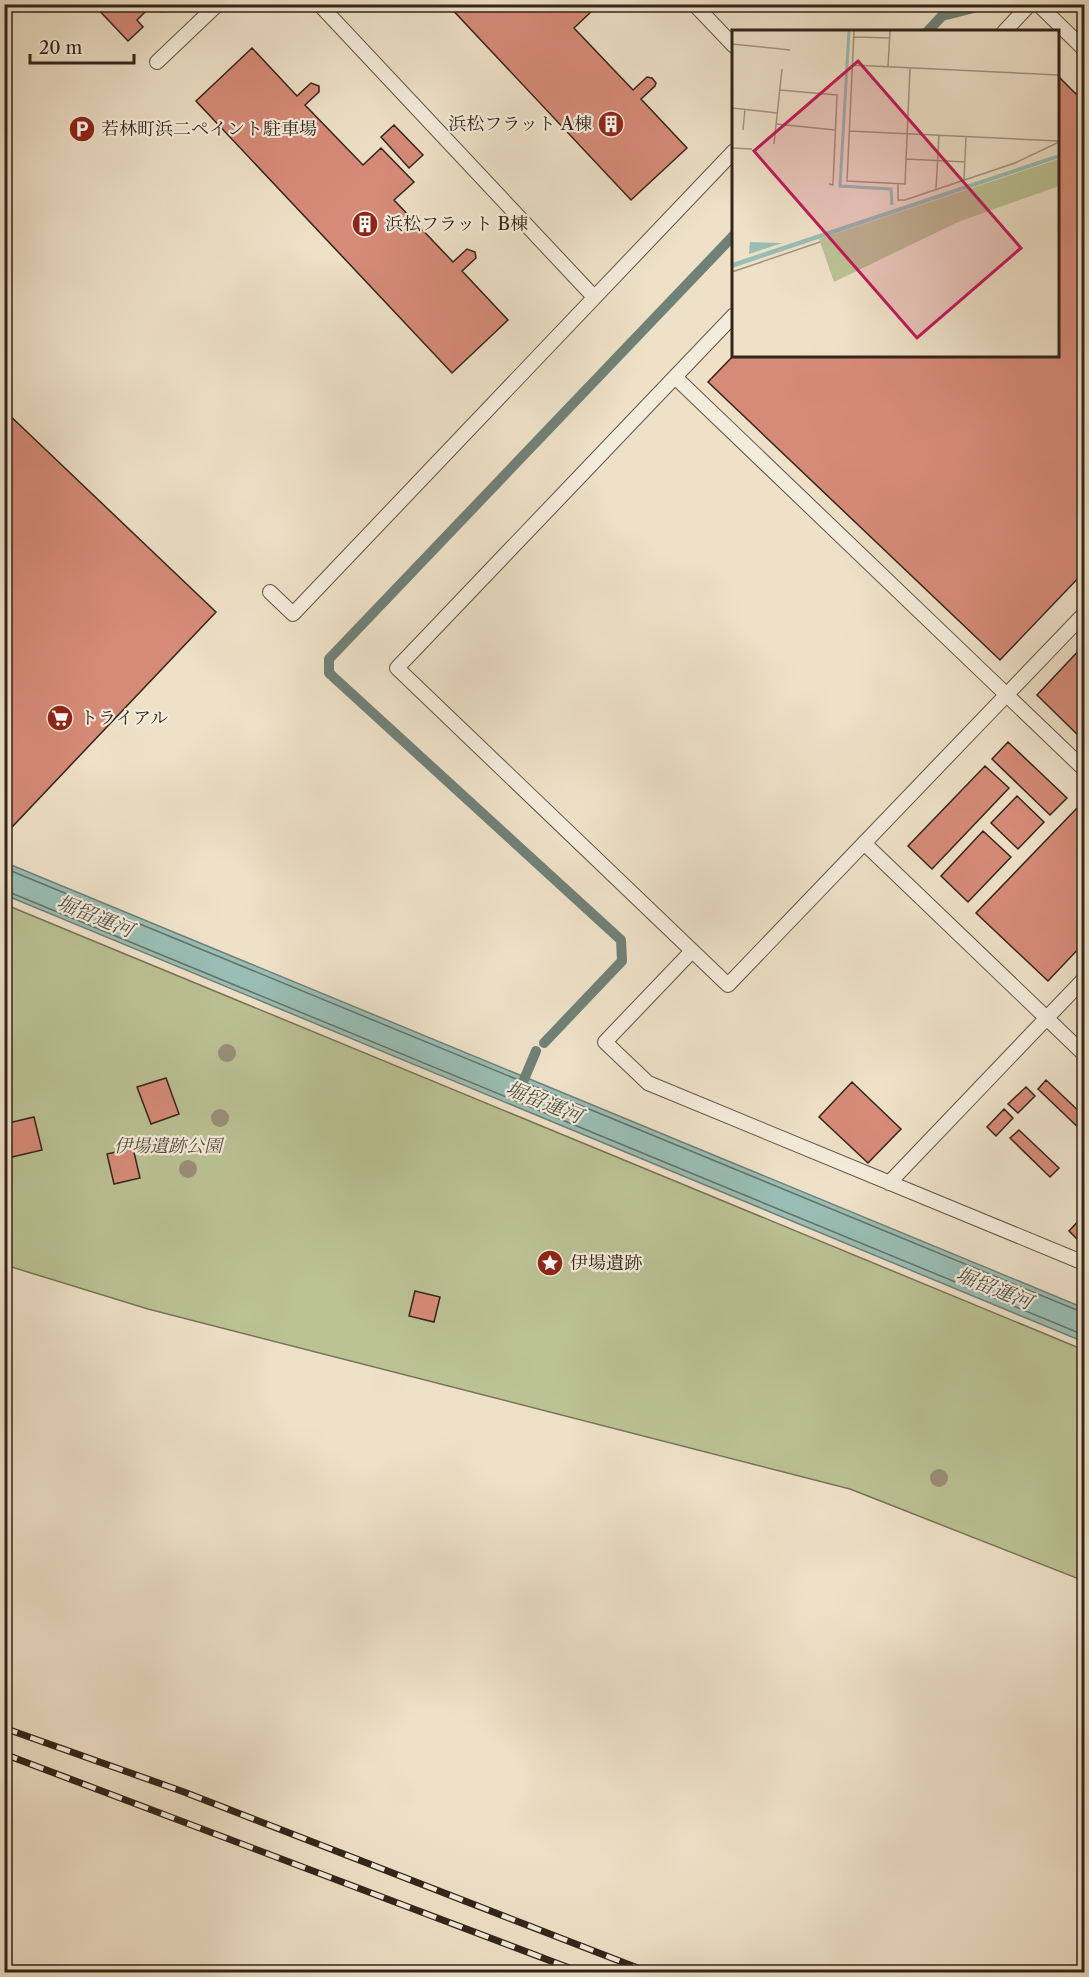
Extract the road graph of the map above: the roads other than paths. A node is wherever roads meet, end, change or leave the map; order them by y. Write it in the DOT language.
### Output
graph roads {
  1 [pos="218,4"];
  2 [pos="319,4"];
  3 [pos="694,4"];
  4 [pos="1030,4"];
  5 [pos="1038,4"];
  6 [pos="1006,30"];
  7 [pos="732,44"];
  8 [pos="1084,49"];
  9 [pos="157,62"];
  10 [pos="732,153"];
  11 [pos="594,297"];
  12 [pos="732,317"];
  13 [pos="675,377"];
  14 [pos="270,592"];
  15 [pos="1084,614"];
  16 [pos="1007,695"];
  17 [pos="1084,769"];
  18 [pos="864,843"];
  19 [pos="692,951"];
  20 [pos="1084,979"];
  21 [pos="1047,1018"];
  22 [pos="1084,1054"];
  23 [pos="889,1183"];
  24 [pos="1084,1263"];
  1 -- 9 [label="lane"];
  2 -- 11 [label="lane"];
  3 -- 7 [label="lane"];
  4 -- 6 [label="lane"];
  5 -- 8 [label="lane"];
  10 -- 11 [label="lane"];
  11 -- 14 [label="lane"];
  12 -- 13 [label="lane"];
  13 -- 16 [label="lane"];
  13 -- 19 [label="lane"];
  15 -- 16 [label="lane"];
  16 -- 17 [label="lane"];
  16 -- 18 [label="lane"];
  18 -- 19 [label="lane"];
  18 -- 21 [label="lane"];
  19 -- 23 [label="lane"];
  20 -- 21 [label="lane"];
  21 -- 22 [label="lane"];
  21 -- 23 [label="lane"];
  23 -- 24 [label="lane"];
}
